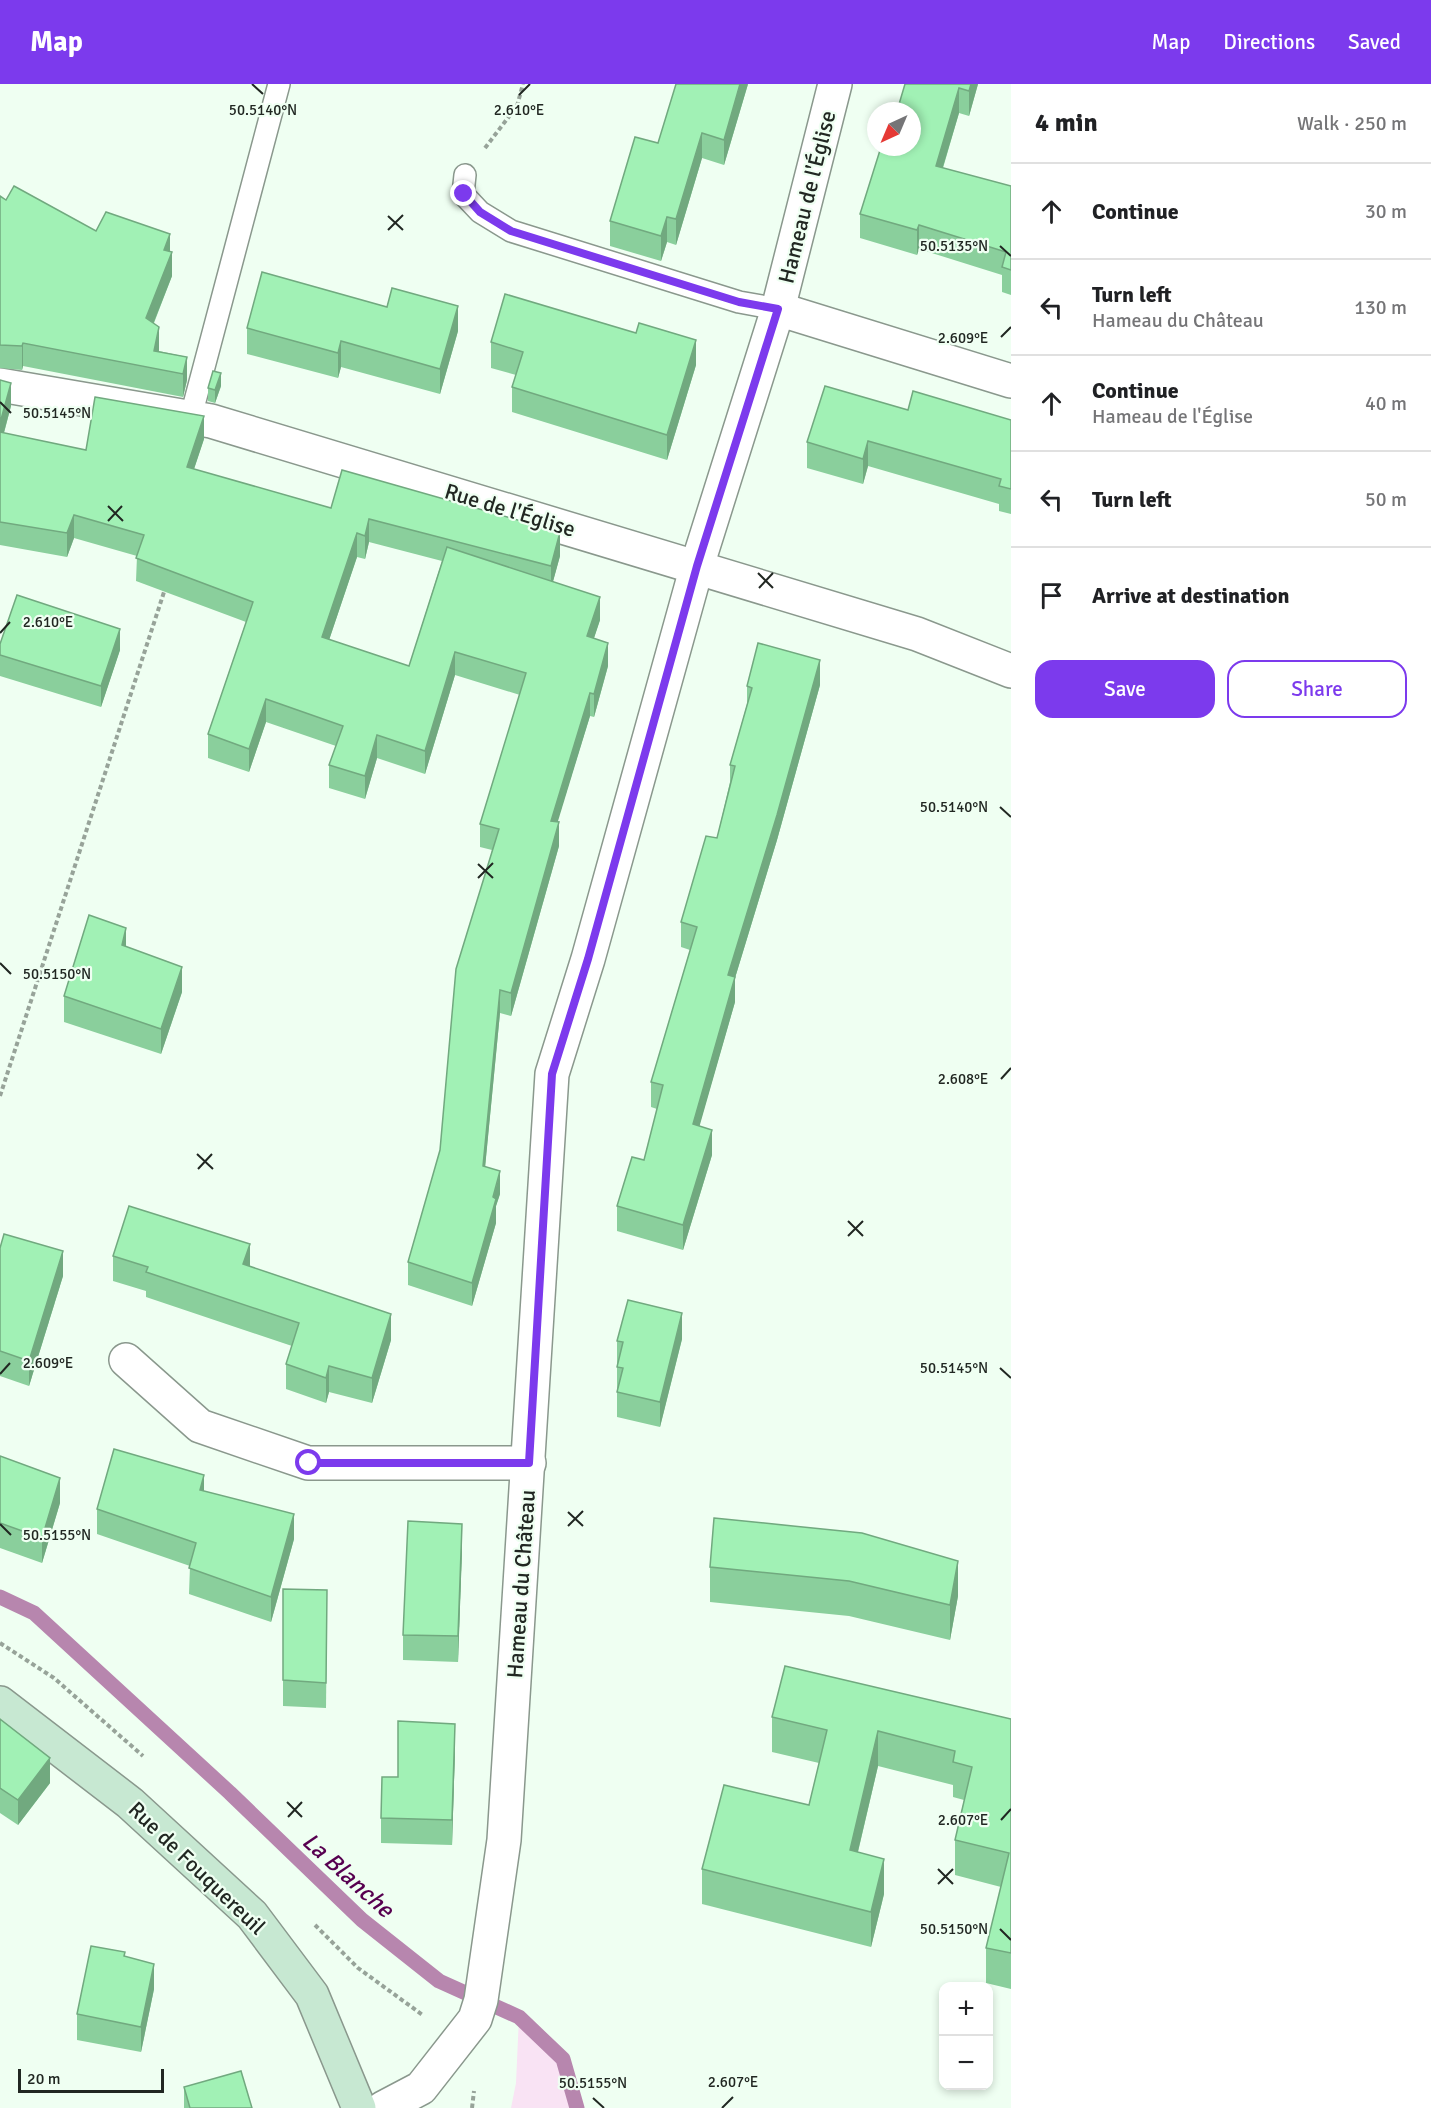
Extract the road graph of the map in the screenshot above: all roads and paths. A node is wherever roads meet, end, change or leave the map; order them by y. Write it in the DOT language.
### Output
graph roads {
  1 [pos="279,84"];
  2 [pos="523,84"];
  3 [pos="836,84"];
  4 [pos="465,176"];
  5 [pos="778,309"];
  6 [pos="1011,381"];
  7 [pos="0,385"];
  8 [pos="191,416"];
  9 [pos="697,566"];
  10 [pos="167,582"];
  11 [pos="1011,671"];
  12 [pos="0,1096"];
  13 [pos="126,1360"];
  14 [pos="529,1463"];
  15 [pos="0,1703"];
  16 [pos="359,2108"];
  17 [pos="383,2108"];
  1 -- 8 [label="lane"];
  2 -- 4 [label="path"];
  3 -- 5 [label="street, Hameau de l'Église"];
  4 -- 5 [label="lane"];
  5 -- 6 [label="street, Hameau de l'Église"];
  5 -- 9 [label="street, Hameau de l'Église"];
  7 -- 8 [label="street, Rue de l'Église"];
  8 -- 9 [label="street, Rue de l'Église"];
  9 -- 11 [label="street, Rue de l'Église"];
  9 -- 14 [label="street, Hameau du Château"];
  10 -- 12 [label="path"];
  13 -- 14 [label="street"];
  14 -- 17 [label="street, Hameau du Château"];
  15 -- 16 [label="street, Rue de Fouquereuil"];
}
